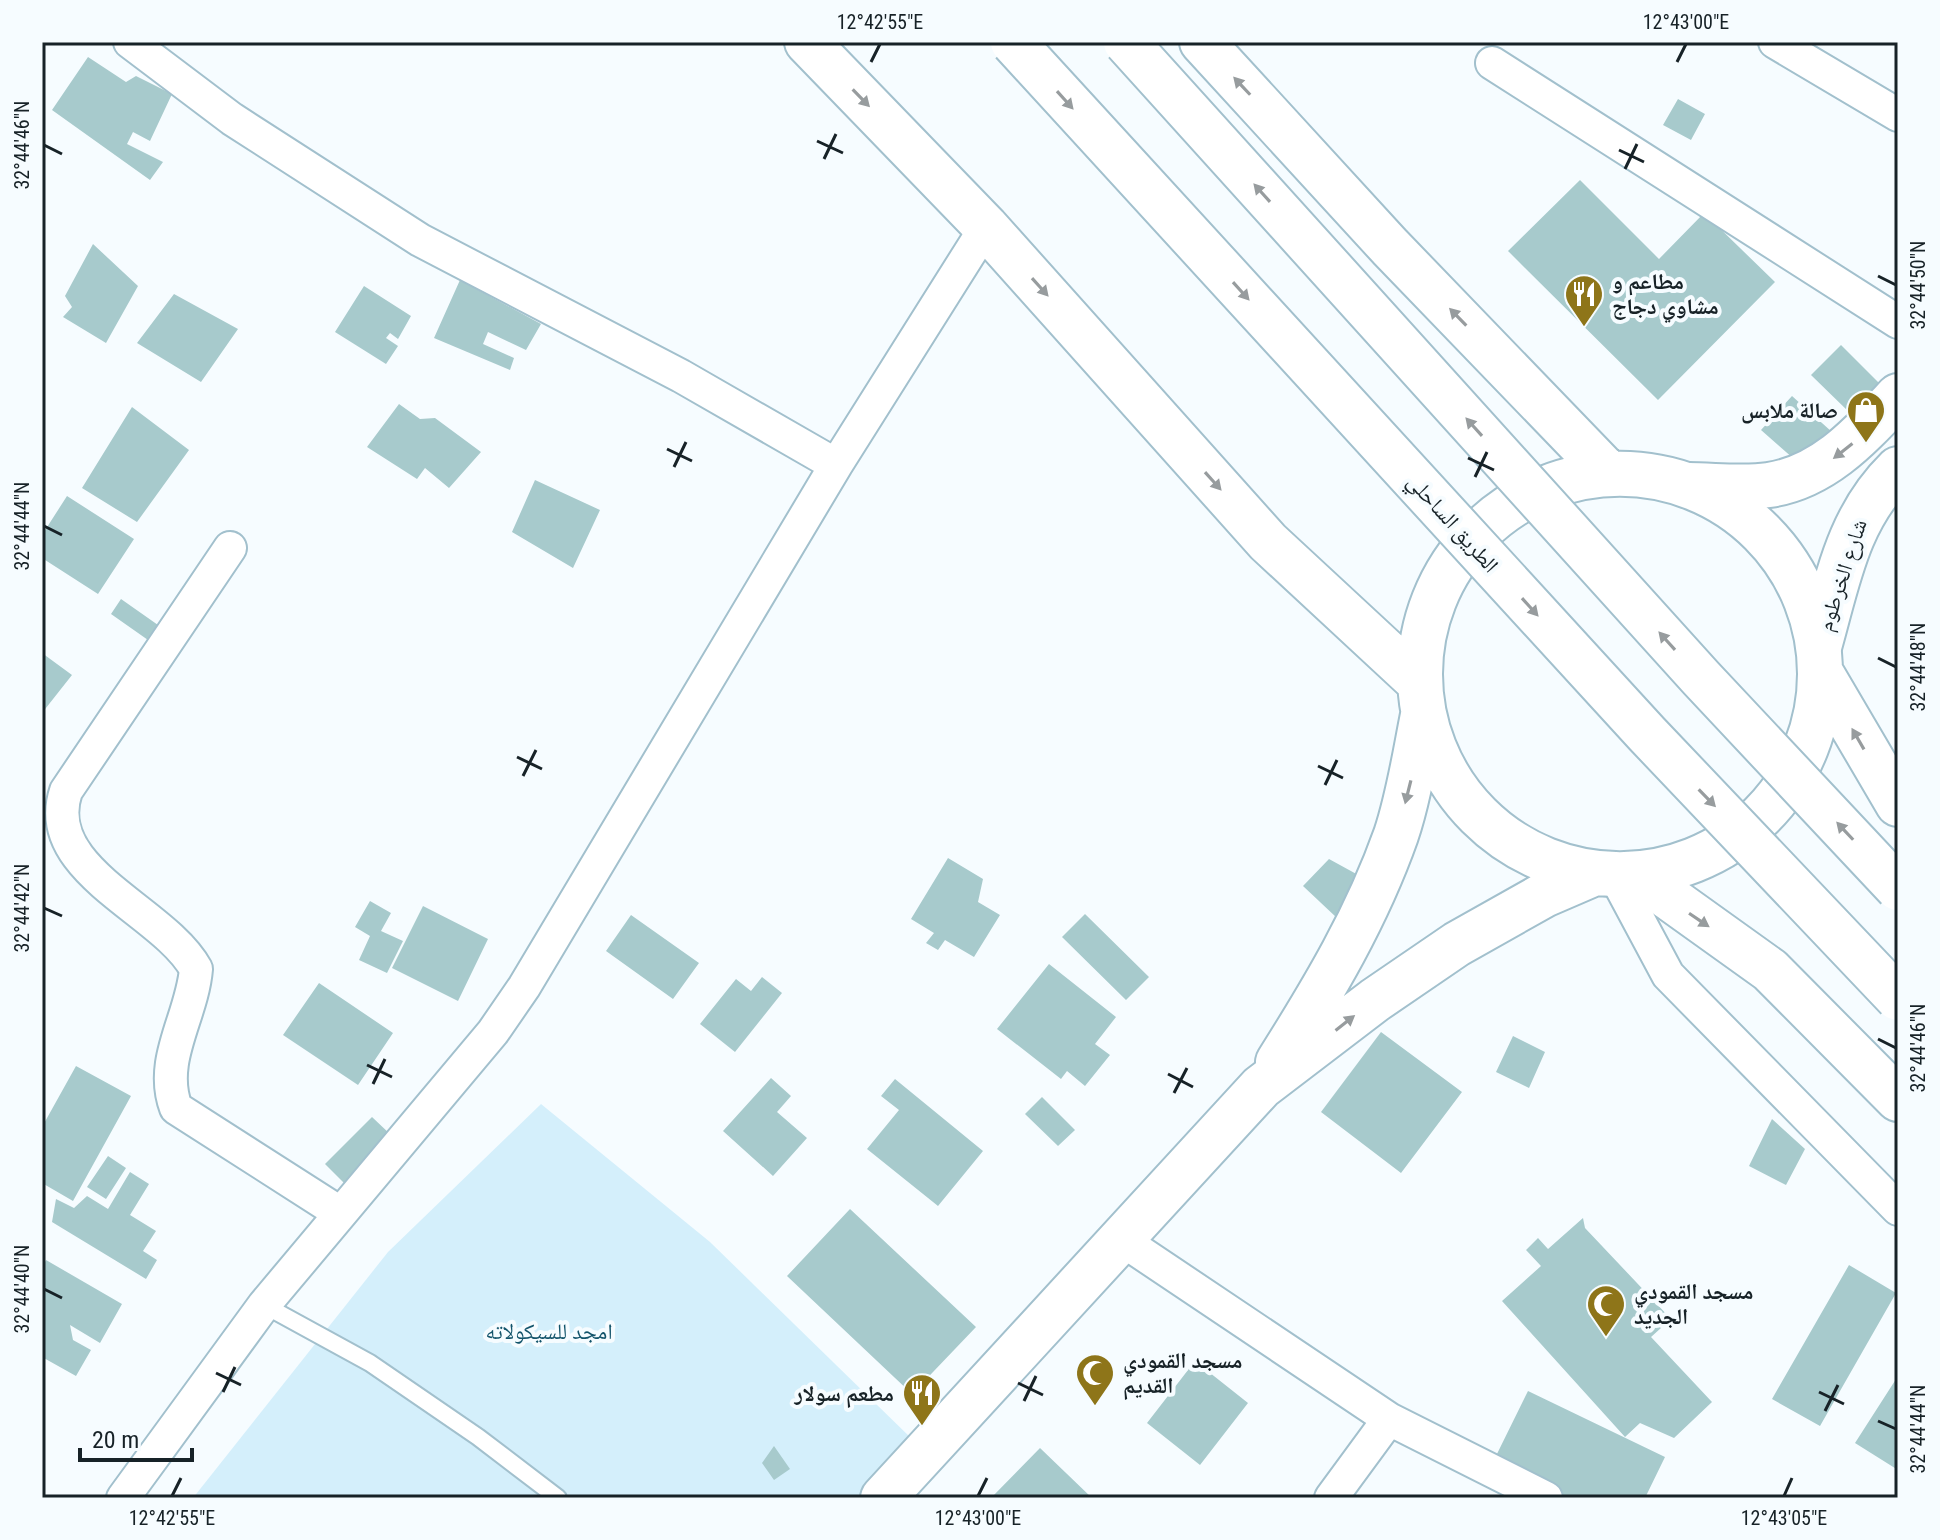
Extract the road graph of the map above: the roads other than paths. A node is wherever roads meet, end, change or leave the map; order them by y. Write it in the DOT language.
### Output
graph roads {
  1 [pos="130,42"];
  2 [pos="807,42"];
  3 [pos="1013,42"];
  4 [pos="1126,42"];
  5 [pos="1202,42"];
  6 [pos="1775,42"];
  7 [pos="1492,63"];
  8 [pos="1898,115"];
  9 [pos="986,227"];
  10 [pos="1898,322"];
  11 [pos="1898,396"];
  12 [pos="836,465"];
  13 [pos="1898,469"];
  14 [pos="1609,474"];
  15 [pos="1688,485"];
  16 [pos="230,548"];
  17 [pos="1820,660"];
  18 [pos="1421,699"];
  19 [pos="1898,804"];
  20 [pos="1615,874"];
  21 [pos="1898,888"];
  22 [pos="1898,998"];
  23 [pos="1261,1087"];
  24 [pos="1898,1099"];
  25 [pos="1898,1209"];
  26 [pos="340,1213"];
  27 [pos="1122,1240"];
  28 [pos="264,1305"];
  29 [pos="1389,1419"];
  30 [pos="123,1498"];
  31 [pos="558,1498"];
  32 [pos="883,1498"];
  33 [pos="1331,1498"];
  34 [pos="1546,1498"];
  1 -- 12 [label="street"];
  2 -- 9 [label="main road, one-way"];
  3 -- 22 [label="main road, الطريق الساحلي, one-way, bridge"];
  21 -- 4 [label="main road, one-way, bridge"];
  14 -- 5 [label="main road, one-way"];
  6 -- 8 [label="street"];
  7 -- 10 [label="street"];
  9 -- 12 [label="street"];
  9 -- 18 [label="main road, one-way"];
  11 -- 15 [label="main road, one-way"];
  12 -- 26 [label="street"];
  13 -- 17 [label="main road, شارع الخرطوم"];
  14 -- 15 [label="main road"];
  14 -- 18 [label="main road"];
  15 -- 17 [label="main road"];
  16 -- 26 [label="street"];
  19 -- 17 [label="main road, one-way"];
  17 -- 20 [label="main road"];
  18 -- 20 [label="main road"];
  18 -- 23 [label="main road, one-way"];
  23 -- 20 [label="main road, one-way"];
  20 -- 24 [label="main road, one-way"];
  20 -- 25 [label="street"];
  23 -- 27 [label="main road"];
  26 -- 28 [label="street"];
  27 -- 29 [label="street"];
  27 -- 32 [label="main road"];
  28 -- 30 [label="street"];
  28 -- 31 [label="lane"];
  29 -- 33 [label="street"];
  29 -- 34 [label="street"];
}
